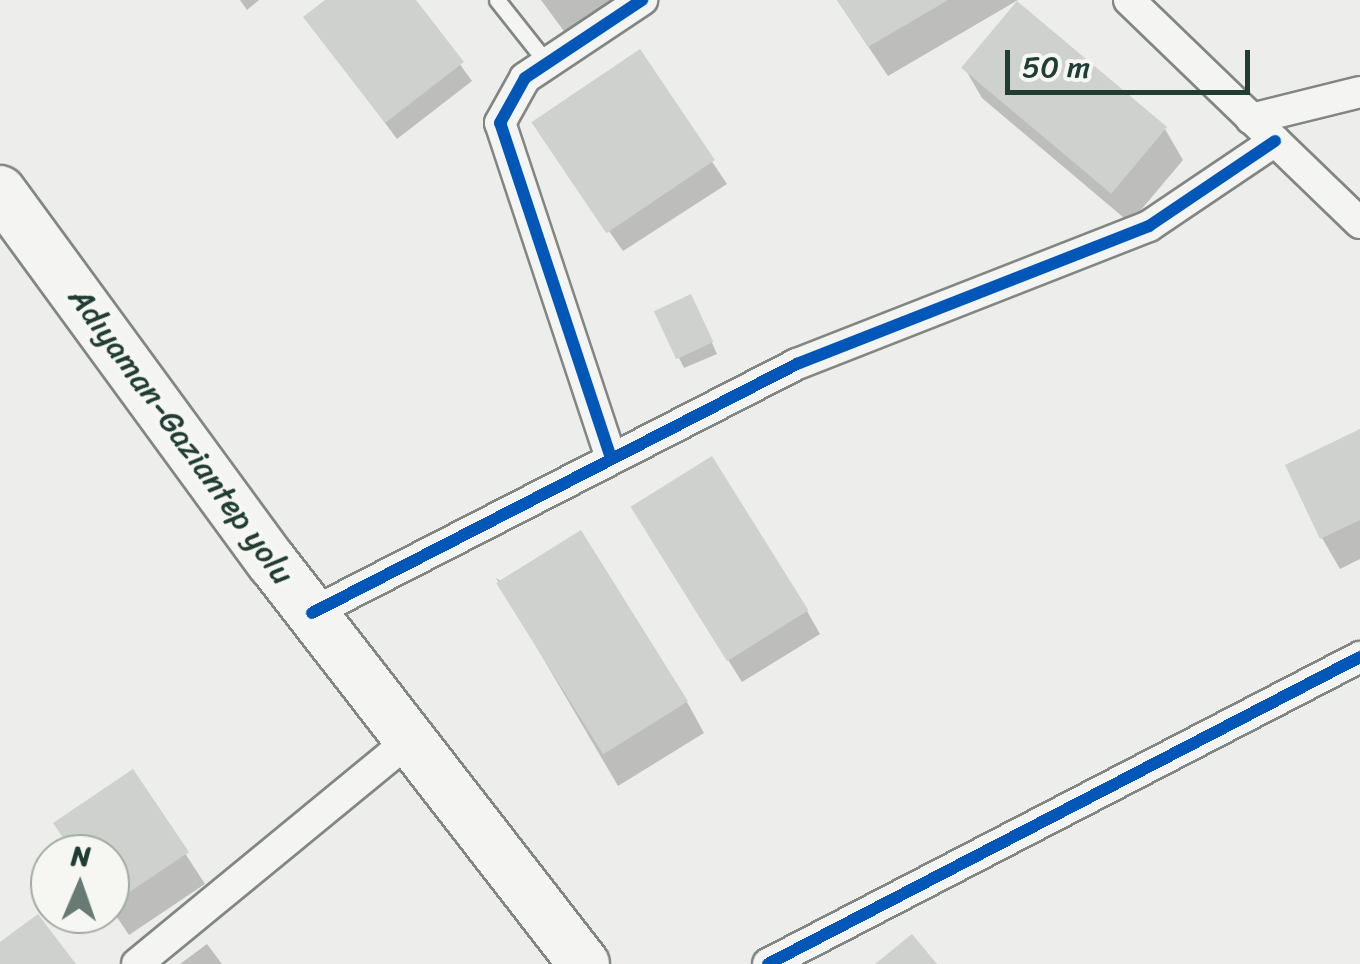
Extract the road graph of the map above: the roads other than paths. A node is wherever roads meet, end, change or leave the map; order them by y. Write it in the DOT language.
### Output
graph roads {
  1 [pos="498,0"];
  2 [pos="642,0"];
  3 [pos="1129,0"];
  4 [pos="546,63"];
  5 [pos="1360,92"];
  6 [pos="1250,119"];
  7 [pos="1275,141"];
  8 [pos="0,191"];
  9 [pos="1360,222"];
  10 [pos="611,458"];
  11 [pos="312,613"];
  12 [pos="1360,656"];
  13 [pos="410,740"];
  14 [pos="138,964"];
  15 [pos="584,964"];
  16 [pos="768,964"];
  1 -- 4 [label="lane"];
  2 -- 4 [label="street"];
  3 -- 6 [label="street"];
  4 -- 10 [label="street"];
  5 -- 6 [label="street"];
  6 -- 7 [label="street"];
  7 -- 9 [label="street"];
  7 -- 10 [label="street"];
  8 -- 11 [label="main road, Adıyaman-Gaziantep yolu"];
  10 -- 11 [label="street"];
  11 -- 13 [label="main road, Adıyaman-Gaziantep yolu"];
  12 -- 16 [label="street"];
  13 -- 14 [label="street"];
  13 -- 15 [label="main road, Adıyaman-Gaziantep yolu"];
}
